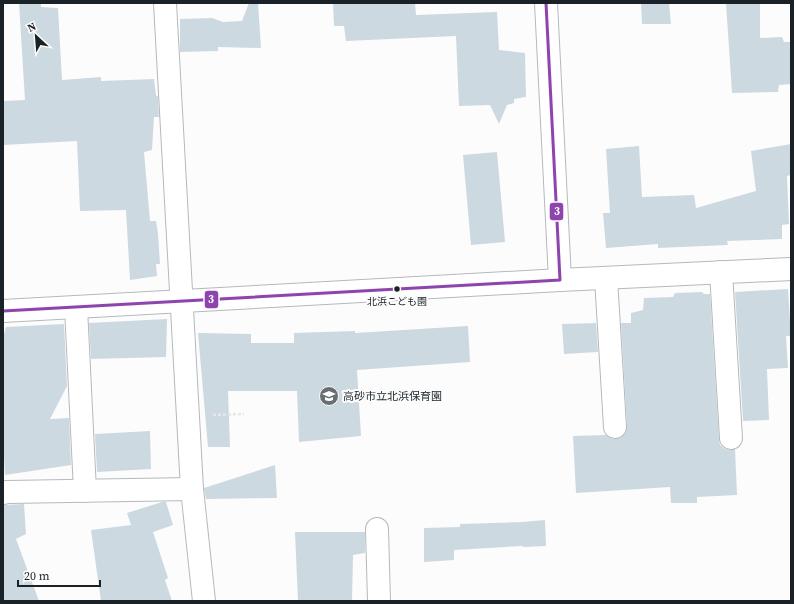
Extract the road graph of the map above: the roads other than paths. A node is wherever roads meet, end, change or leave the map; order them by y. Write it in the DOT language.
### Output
graph roads {
  1 [pos="165,3"];
  2 [pos="546,3"];
  3 [pos="791,269"];
  4 [pos="721,272"];
  5 [pos="606,278"];
  6 [pos="560,280"];
  7 [pos="182,302"];
  8 [pos="76,308"];
  9 [pos="3,312"];
  10 [pos="615,427"];
  11 [pos="731,438"];
  12 [pos="192,489"];
  13 [pos="85,491"];
  14 [pos="3,493"];
  15 [pos="377,529"];
  16 [pos="204,601"];
  17 [pos="379,601"];
  1 -- 7 [label="street"];
  2 -- 6 [label="street"];
  3 -- 4 [label="street"];
  4 -- 5 [label="street"];
  4 -- 11 [label="street"];
  5 -- 6 [label="street"];
  5 -- 10 [label="street"];
  6 -- 7 [label="street"];
  7 -- 8 [label="street"];
  7 -- 12 [label="street"];
  8 -- 9 [label="street"];
  8 -- 13 [label="street"];
  12 -- 13 [label="street"];
  12 -- 16 [label="street"];
  13 -- 14 [label="street"];
  15 -- 17 [label="street"];
}
